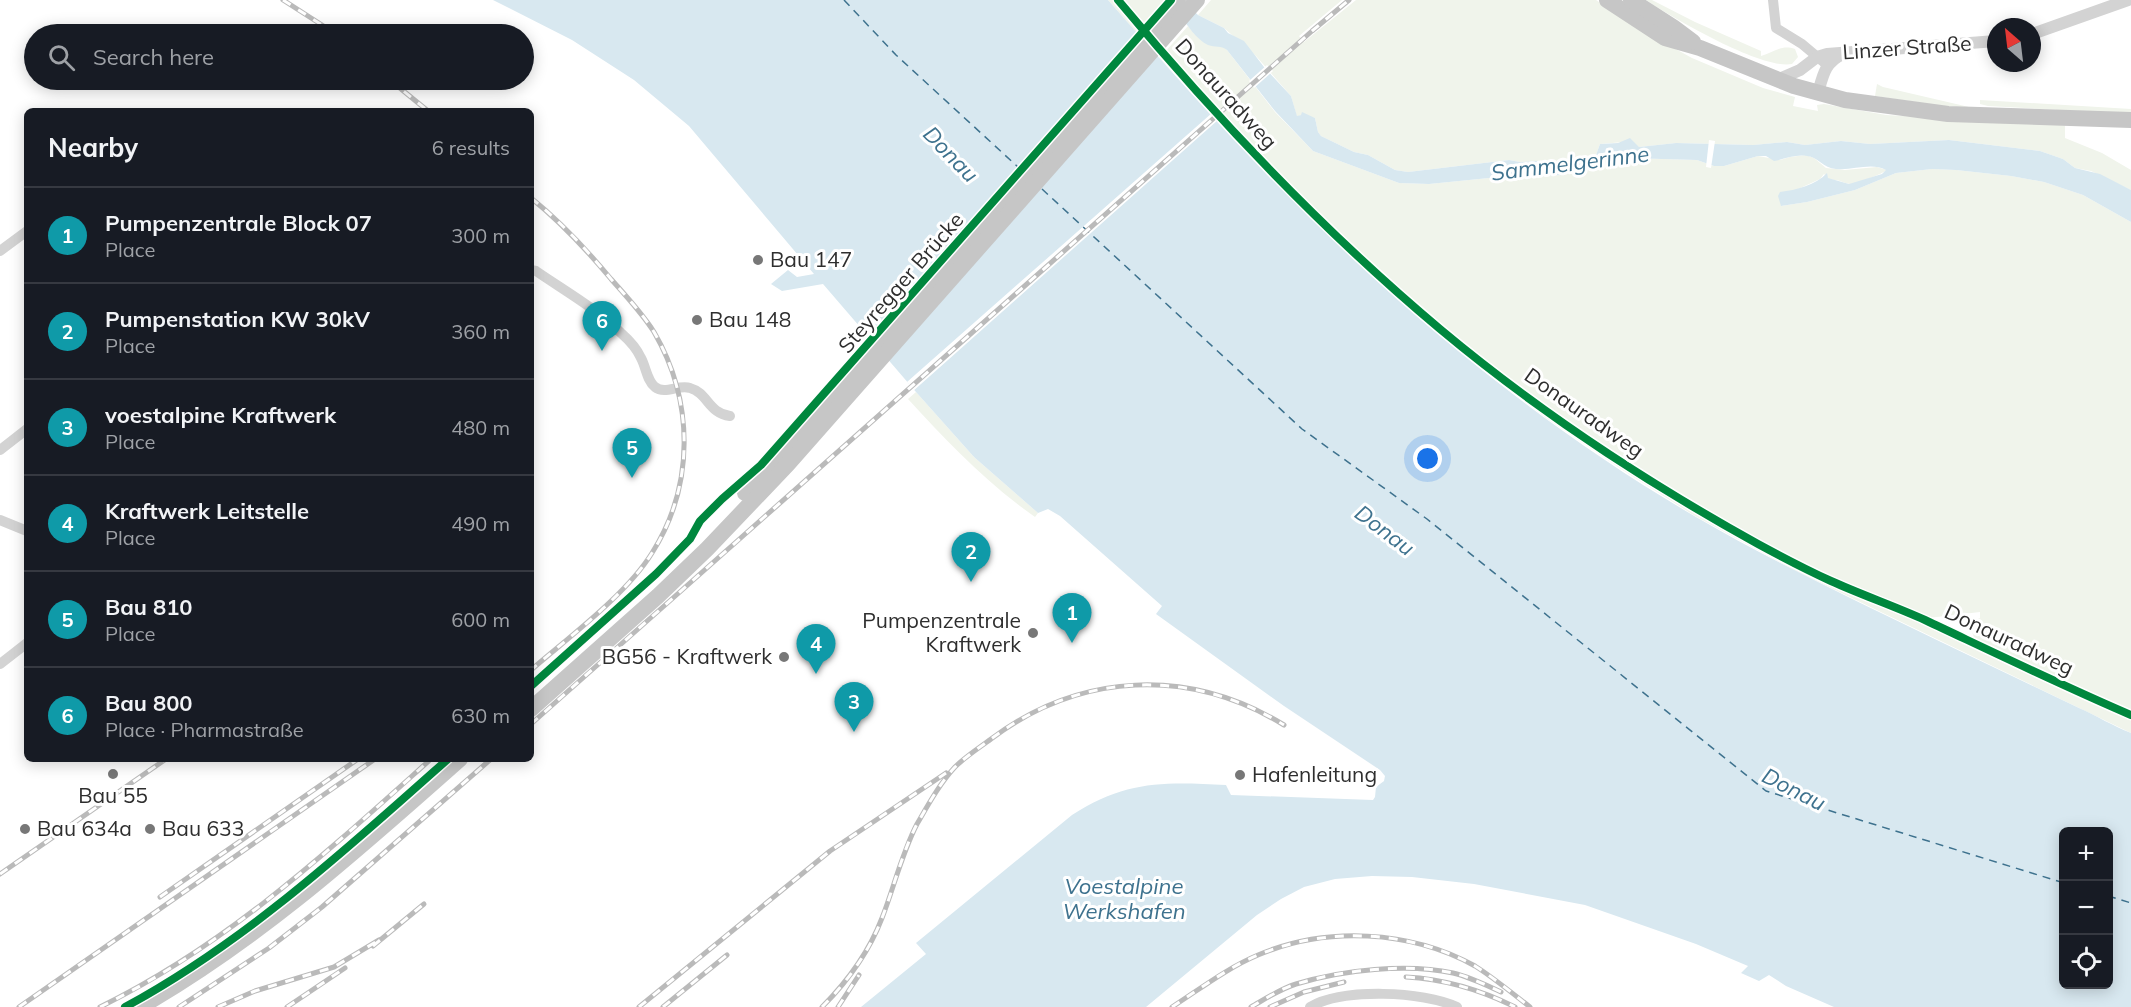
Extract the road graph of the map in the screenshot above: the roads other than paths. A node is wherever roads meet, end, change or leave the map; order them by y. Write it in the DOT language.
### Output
graph roads {
  1 [pos="1178,0"];
  2 [pos="1197,0"];
  3 [pos="1607,0"];
  4 [pos="1631,0"];
  5 [pos="1773,0"];
  6 [pos="2128,0"];
  7 [pos="2041,31"];
  8 [pos="1987,42"];
  9 [pos="1700,48"];
  10 [pos="1822,61"];
  11 [pos="1777,80"];
  12 [pos="1811,91"];
  13 [pos="2131,120"];
  14 [pos="24,233"];
  15 [pos="0,251"];
  16 [pos="534,271"];
  17 [pos="828,410"];
  18 [pos="730,416"];
  19 [pos="24,431"];
  20 [pos="0,450"];
  21 [pos="0,520"];
  22 [pos="24,530"];
  23 [pos="24,645"];
  24 [pos="0,664"];
  25 [pos="534,693"];
  26 [pos="534,706"];
  27 [pos="457,762"];
  28 [pos="472,762"];
  29 [pos="140,1007"];
  30 [pos="160,1007"];
  31 [pos="1310,1007"];
  32 [pos="1457,1007"];
  1 -- 17 [label="main road, Steyregger Brücke"];
  2 -- 17 [label="main road, Steyregger Brücke"];
  3 -- 9 [label="main road"];
  4 -- 9 [label="main road"];
  5 -- 10 [label="street"];
  6 -- 7 [label="street"];
  8 -- 10 [label="street, Linzer Straße"];
  9 -- 11 [label="main road"];
  10 -- 11 [label="street"];
  10 -- 12 [label="street, Linzer Straße"];
  11 -- 12 [label="main road"];
  12 -- 13 [label="main road"];
  14 -- 15 [label="street"];
  16 -- 18 [label="street"];
  17 -- 25 [label="main road"];
  17 -- 26 [label="main road"];
  19 -- 20 [label="street"];
  21 -- 22 [label="street"];
  23 -- 24 [label="street"];
  27 -- 29 [label="main road"];
  28 -- 30 [label="main road"];
  31 -- 32 [label="street"];
}
